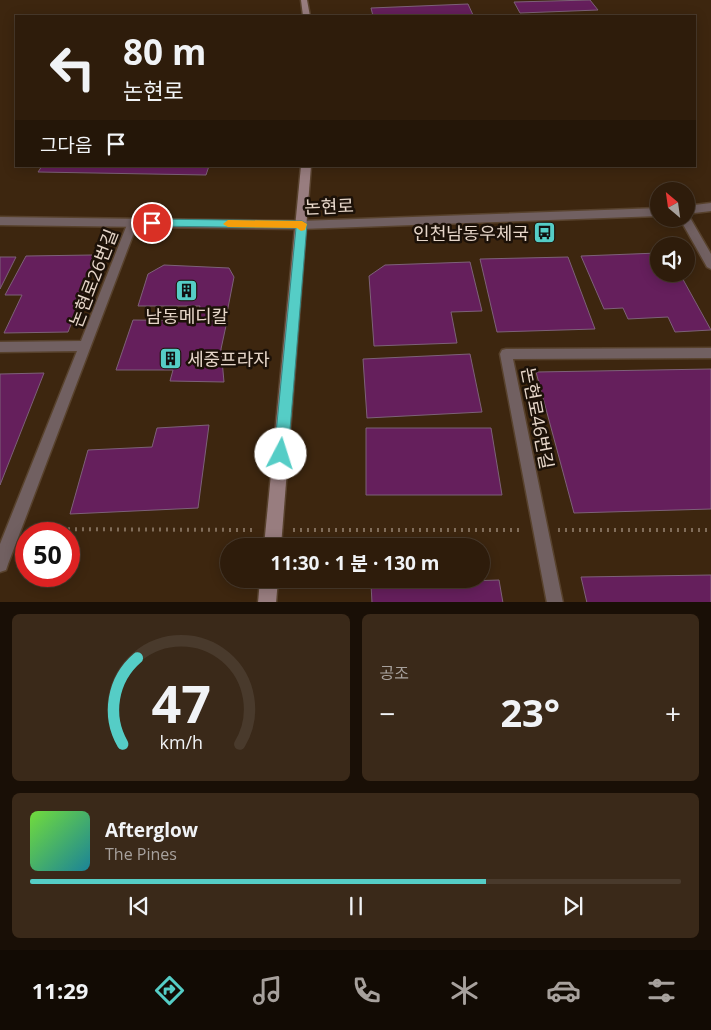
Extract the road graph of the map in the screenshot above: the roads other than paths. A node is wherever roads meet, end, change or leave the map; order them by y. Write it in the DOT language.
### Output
graph roads {
  1 [pos="304,0"];
  2 [pos="307,15"];
  3 [pos="306,167"];
  4 [pos="711,207"];
  5 [pos="695,209"];
  6 [pos="650,212"];
  7 [pos="0,221"];
  8 [pos="133,222"];
  9 [pos="302,224"];
  10 [pos="689,228"];
  11 [pos="711,264"];
  12 [pos="85,346"];
  13 [pos="0,347"];
  14 [pos="711,353"];
  15 [pos="273,538"];
  16 [pos="0,564"];
  17 [pos="268,588"];
  18 [pos="267,602"];
  19 [pos="555,602"];
  1 -- 2 [label="main road"];
  3 -- 9 [label="main road"];
  4 -- 5 [label="street"];
  6 -- 9 [label="street, 논현로"];
  7 -- 8 [label="street, 논현로"];
  8 -- 9 [label="street, 논현로"];
  8 -- 12 [label="lane, 논현로26번길"];
  9 -- 15 [label="main road"];
  10 -- 11 [label="street"];
  12 -- 13 [label="lane, 논현로26번길"];
  12 -- 16 [label="lane, 논현로26번길"];
  14 -- 19 [label="lane, 논현로46번길"];
  17 -- 18 [label="main road"];
}
